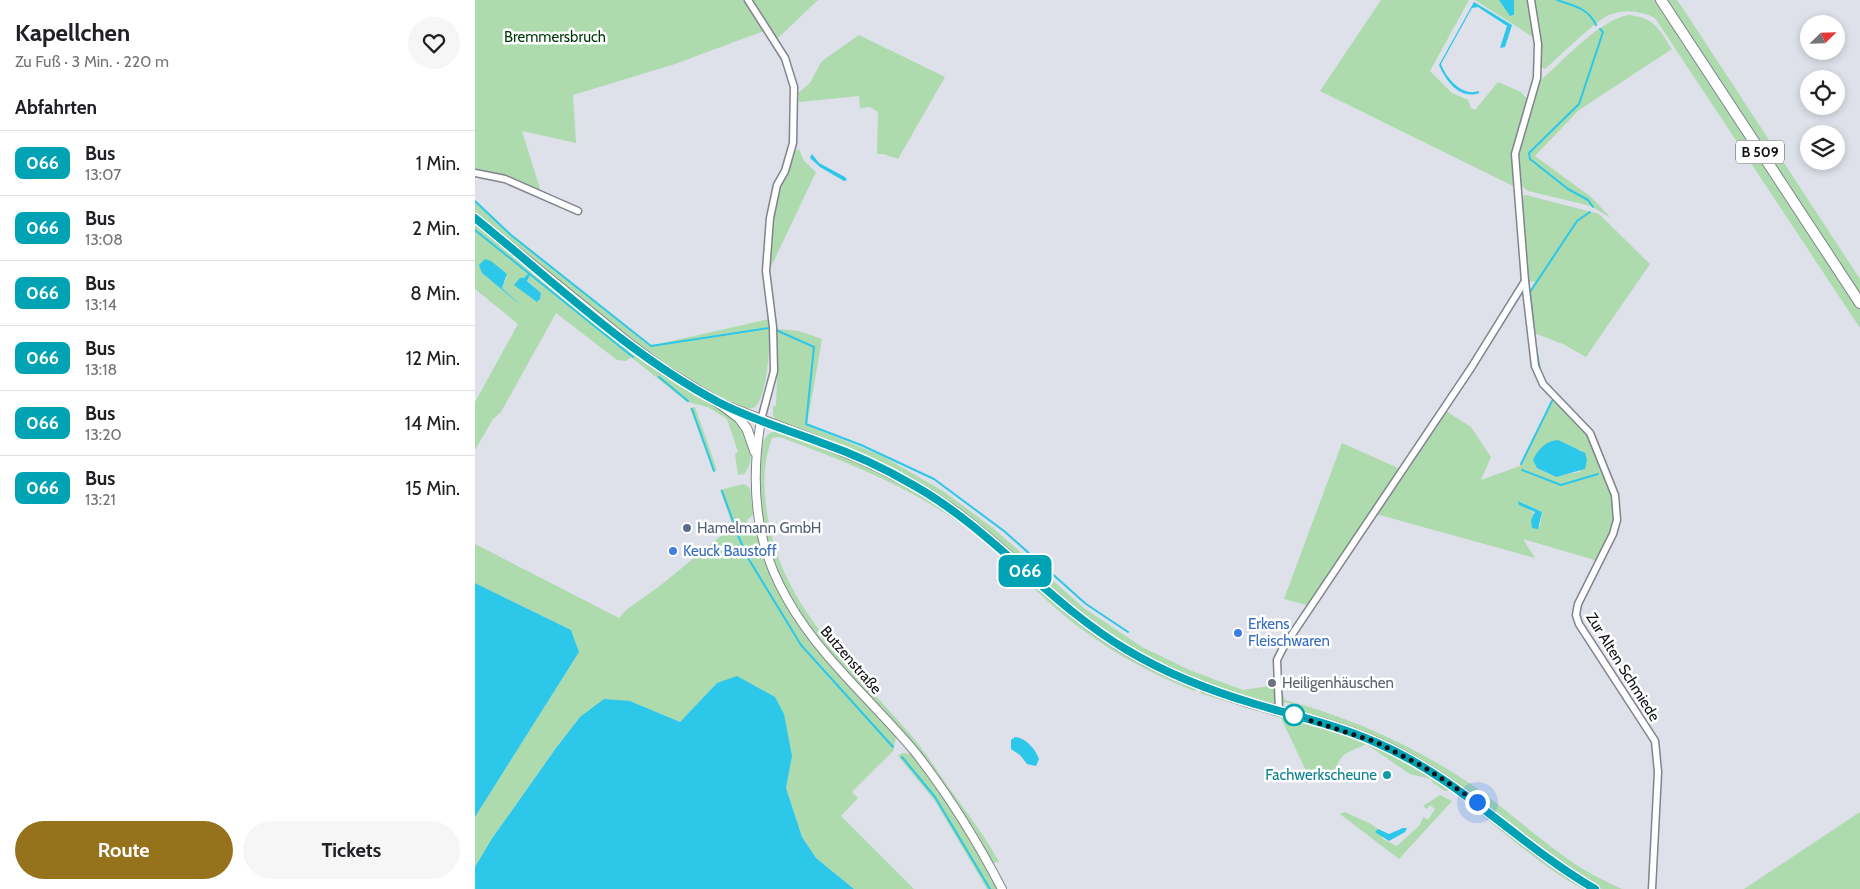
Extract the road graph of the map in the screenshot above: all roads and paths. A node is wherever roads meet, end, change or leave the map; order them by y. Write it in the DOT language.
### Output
graph roads {
  1 [pos="748,0"];
  2 [pos="1531,0"];
  3 [pos="1661,0"];
  4 [pos="475,174"];
  5 [pos="578,211"];
  6 [pos="475,218"];
  7 [pos="1525,281"];
  8 [pos="1860,303"];
  9 [pos="719,403"];
  10 [pos="762,416"];
  11 [pos="755,452"];
  12 [pos="1279,711"];
  13 [pos="1002,889"];
  14 [pos="1595,889"];
  15 [pos="1652,889"];
  1 -- 10 [label="street"];
  2 -- 7 [label="street, Zur Alten Schmiede"];
  3 -- 8 [label="main road, B 509"];
  4 -- 5 [label="street"];
  6 -- 9 [label="main road"];
  7 -- 12 [label="street"];
  7 -- 15 [label="street, Zur Alten Schmiede"];
  9 -- 10 [label="main road"];
  9 -- 11 [label="main road"];
  10 -- 11 [label="street, Butzenstraße"];
  10 -- 12 [label="main road"];
  11 -- 13 [label="street, Butzenstraße"];
  12 -- 14 [label="main road"];
}
